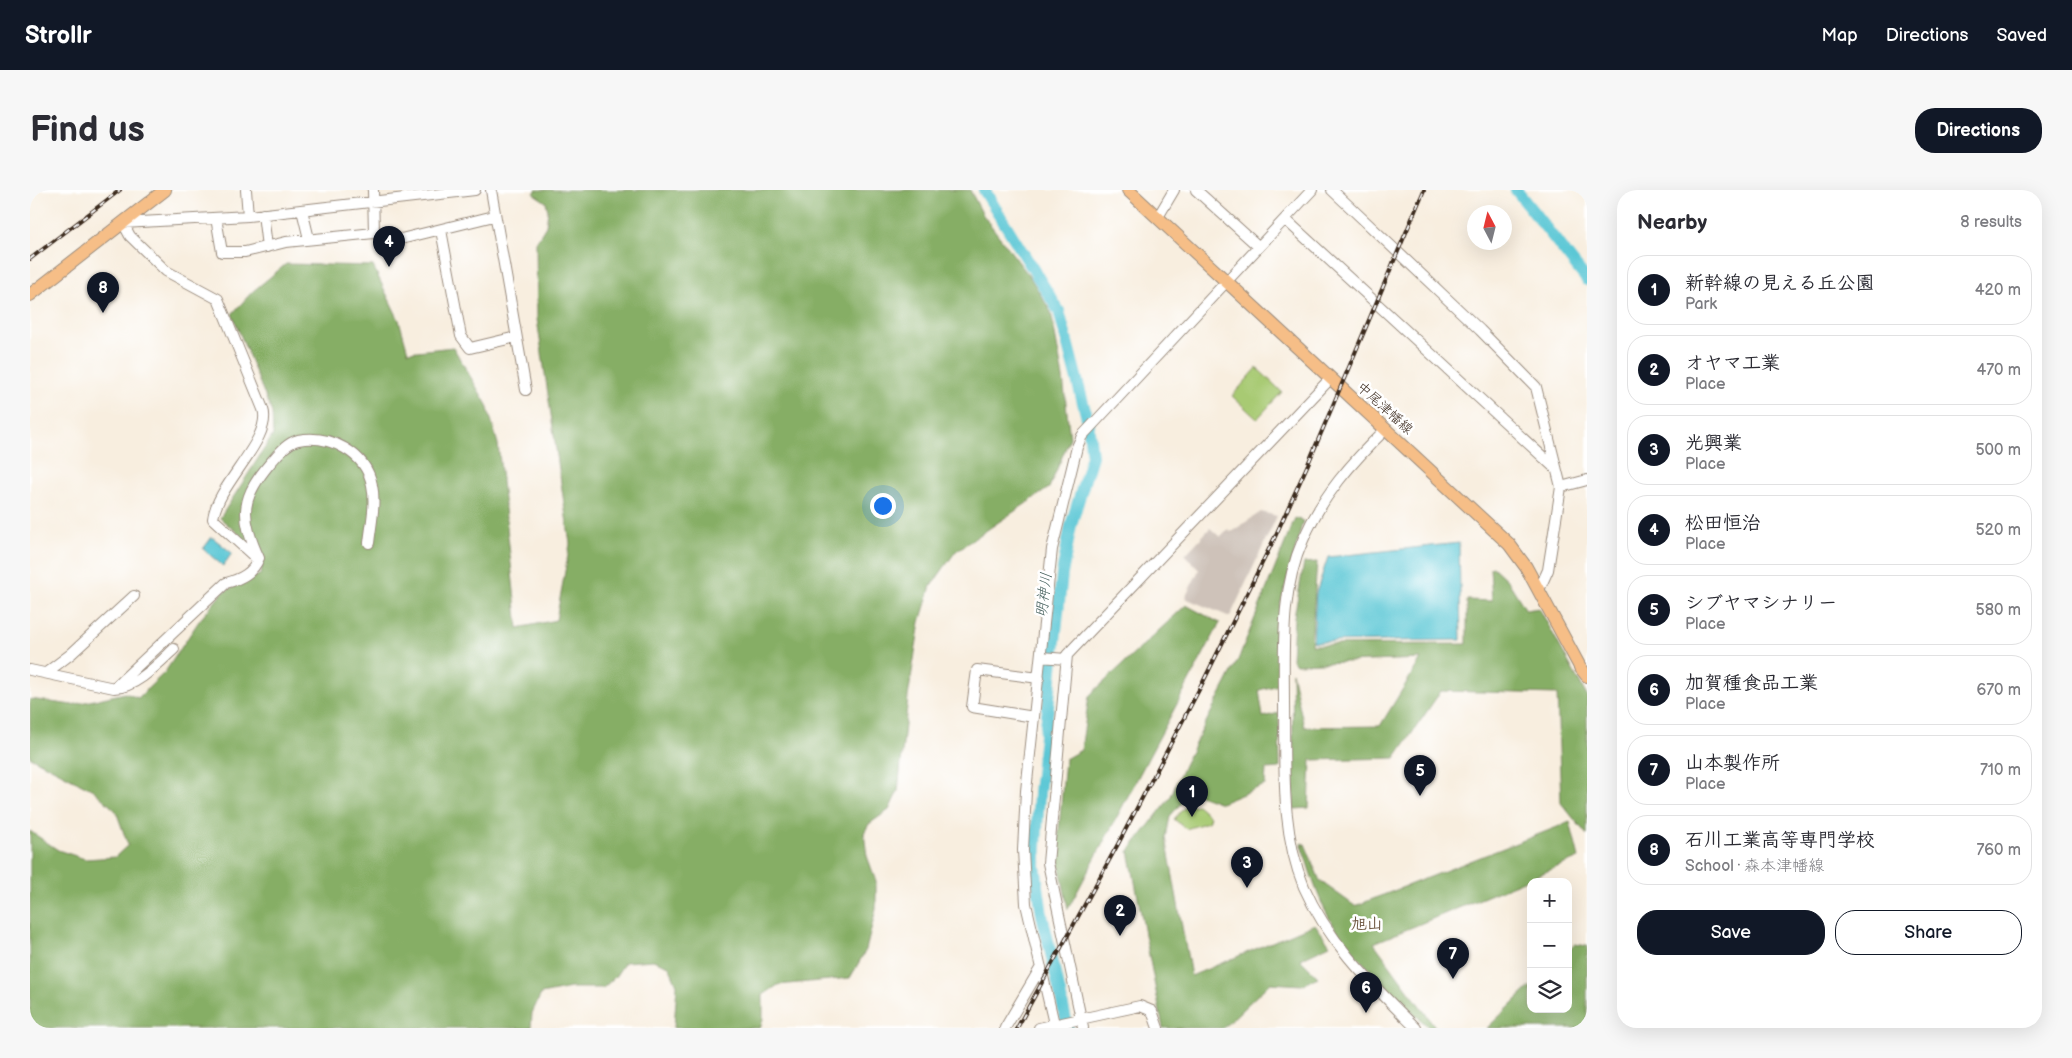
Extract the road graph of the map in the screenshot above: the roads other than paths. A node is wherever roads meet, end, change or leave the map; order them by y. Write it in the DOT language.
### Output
graph roads {
  1 [pos="166,190"];
  2 [pos="246,190"];
  3 [pos="373,190"];
  4 [pos="475,190"];
  5 [pos="491,190"];
  6 [pos="1128,190"];
  7 [pos="1174,190"];
  8 [pos="1196,190"];
  9 [pos="1312,190"];
  10 [pos="1332,190"];
  11 [pos="374,202"];
  12 [pos="302,210"];
  13 [pos="262,214"];
  14 [pos="248,216"];
  15 [pos="494,216"];
  16 [pos="216,218"];
  17 [pos="1158,218"];
  18 [pos="1285,219"];
  19 [pos="123,223"];
  20 [pos="441,230"];
  21 [pos="374,233"];
  22 [pos="309,240"];
  23 [pos="267,247"];
  24 [pos="1259,247"];
  25 [pos="1227,281"];
  26 [pos="30,295"];
  27 [pos="516,337"];
  28 [pos="1330,379"];
  29 [pos="526,390"];
  30 [pos="1386,429"];
  31 [pos="1557,469"];
  32 [pos="1587,480"];
  33 [pos="1561,487"];
  34 [pos="369,543"];
  35 [pos="258,560"];
  36 [pos="1539,590"];
  37 [pos="134,596"];
  38 [pos="174,649"];
  39 [pos="1043,658"];
  40 [pos="1062,659"];
  41 [pos="30,670"];
  42 [pos="46,674"];
  43 [pos="1587,676"];
  44 [pos="1039,678"];
  45 [pos="114,688"];
  46 [pos="1034,717"];
  47 [pos="1040,967"];
  48 [pos="1078,1018"];
  49 [pos="1055,1025"];
  50 [pos="1005,1028"];
  51 [pos="1039,1028"];
  52 [pos="1083,1028"];
  53 [pos="1158,1028"];
  54 [pos="1416,1028"];
  1 -- 19 [label="main road"];
  2 -- 14 [label="street"];
  3 -- 11 [label="street"];
  4 -- 11 [label="street"];
  5 -- 15 [label="street"];
  6 -- 17 [label="main road, 中尾津幡線"];
  7 -- 17 [label="street"];
  8 -- 24 [label="street"];
  9 -- 18 [label="street"];
  10 -- 31 [label="street"];
  11 -- 12 [label="street"];
  11 -- 21 [label="street"];
  12 -- 13 [label="street"];
  12 -- 22 [label="street"];
  13 -- 14 [label="street"];
  13 -- 23 [label="street"];
  14 -- 16 [label="street"];
  15 -- 20 [label="street"];
  15 -- 27 [label="street"];
  16 -- 19 [label="street"];
  16 -- 23 [label="street"];
  17 -- 25 [label="main road, 中尾津幡線"];
  18 -- 24 [label="street"];
  18 -- 31 [label="street"];
  19 -- 26 [label="main road"];
  19 -- 35 [label="street"];
  20 -- 21 [label="street"];
  20 -- 27 [label="street"];
  21 -- 22 [label="street"];
  22 -- 23 [label="street"];
  24 -- 25 [label="street"];
  25 -- 28 [label="main road, 中尾津幡線"];
  25 -- 39 [label="street"];
  27 -- 29 [label="street"];
  28 -- 30 [label="main road, 中尾津幡線"];
  28 -- 40 [label="street"];
  30 -- 36 [label="main road, 中尾津幡線"];
  30 -- 54 [label="street"];
  31 -- 33 [label="street"];
  32 -- 33 [label="street"];
  33 -- 36 [label="street"];
  34 -- 35 [label="street"];
  35 -- 45 [label="street"];
  36 -- 43 [label="main road, 中尾津幡線"];
  37 -- 42 [label="street"];
  38 -- 45 [label="street"];
  39 -- 40 [label="street"];
  39 -- 44 [label="street"];
  40 -- 48 [label="street"];
  41 -- 42 [label="street"];
  42 -- 45 [label="street"];
  44 -- 46 [label="street"];
  44 -- 46 [label="street"];
  46 -- 47 [label="street"];
  47 -- 49 [label="street"];
  47 -- 50 [label="street"];
  48 -- 49 [label="street"];
  48 -- 52 [label="street"];
  48 -- 53 [label="street"];
  49 -- 51 [label="street"];
}
